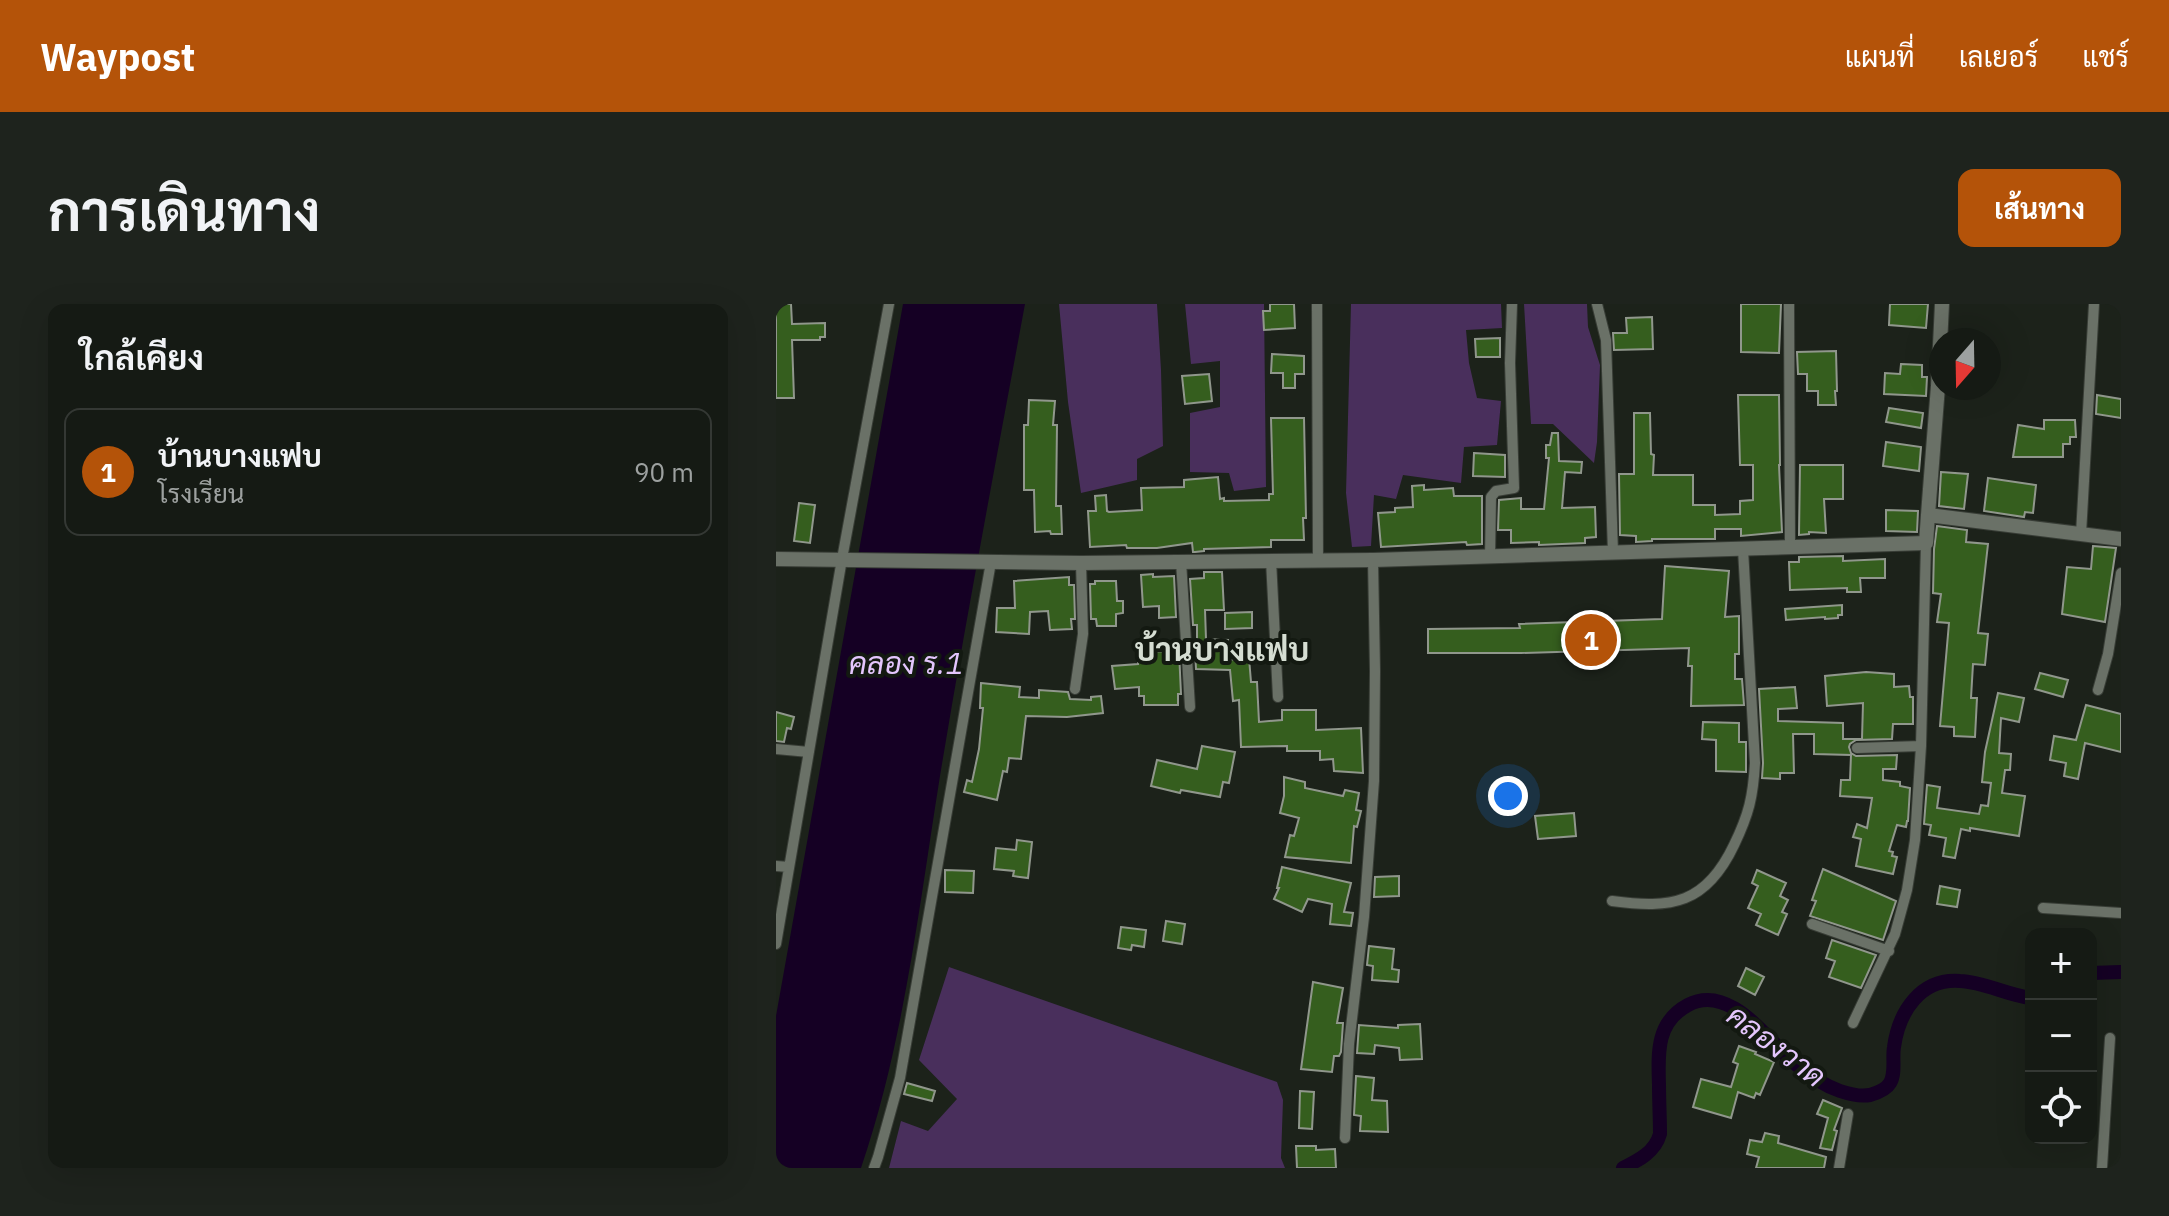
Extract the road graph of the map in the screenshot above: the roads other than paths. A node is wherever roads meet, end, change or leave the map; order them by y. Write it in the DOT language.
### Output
graph roads {
  1 [pos="889,304"];
  2 [pos="1317,304"];
  3 [pos="1512,304"];
  4 [pos="1597,304"];
  5 [pos="1789,304"];
  6 [pos="1942,304"];
  7 [pos="2094,304"];
  8 [pos="1928,515"];
  9 [pos="2081,534"];
  10 [pos="2121,539"];
  11 [pos="1926,543"];
  12 [pos="1790,546"];
  13 [pos="1743,549"];
  14 [pos="1613,553"];
  15 [pos="1490,558"];
  16 [pos="776,559"];
  17 [pos="842,559"];
  18 [pos="1271,560"];
  19 [pos="1318,560"];
  20 [pos="1373,560"];
  21 [pos="1181,561"];
  22 [pos="989,562"];
  23 [pos="1081,563"];
  24 [pos="2121,573"];
  25 [pos="1075,689"];
  26 [pos="2098,690"];
  27 [pos="1278,697"];
  28 [pos="1190,707"];
  29 [pos="1921,746"];
  30 [pos="1857,748"];
  31 [pos="776,749"];
  32 [pos="809,752"];
  33 [pos="776,866"];
  34 [pos="789,867"];
  35 [pos="1612,901"];
  36 [pos="2043,908"];
  37 [pos="2121,913"];
  38 [pos="1812,924"];
  39 [pos="776,944"];
  40 [pos="1889,951"];
  41 [pos="1853,1023"];
  42 [pos="2110,1038"];
  43 [pos="1848,1114"];
  44 [pos="1345,1138"];
  45 [pos="874,1168"];
  46 [pos="1839,1168"];
  47 [pos="2102,1168"];
  1 -- 17 [label="street"];
  2 -- 19 [label="street"];
  3 -- 15 [label="street"];
  4 -- 14 [label="street"];
  5 -- 12 [label="street"];
  6 -- 8 [label="street"];
  7 -- 9 [label="street"];
  8 -- 9 [label="street"];
  8 -- 11 [label="street"];
  9 -- 10 [label="street"];
  11 -- 12 [label="street"];
  11 -- 29 [label="street"];
  12 -- 13 [label="street"];
  13 -- 14 [label="street"];
  13 -- 35 [label="street"];
  14 -- 15 [label="street"];
  15 -- 20 [label="street"];
  16 -- 17 [label="street"];
  17 -- 22 [label="street"];
  17 -- 32 [label="street"];
  18 -- 19 [label="street"];
  18 -- 21 [label="street"];
  18 -- 27 [label="street"];
  19 -- 20 [label="street"];
  20 -- 44 [label="street"];
  21 -- 23 [label="street"];
  21 -- 28 [label="street"];
  22 -- 23 [label="street"];
  22 -- 45 [label="street"];
  23 -- 25 [label="street"];
  24 -- 26 [label="street"];
  29 -- 30 [label="street"];
  29 -- 40 [label="street"];
  31 -- 32 [label="street"];
  32 -- 34 [label="street"];
  33 -- 34 [label="street"];
  34 -- 39 [label="street"];
  36 -- 37 [label="street"];
  38 -- 40 [label="street"];
  40 -- 41 [label="street"];
  42 -- 47 [label="street"];
  43 -- 46 [label="street"];
}
